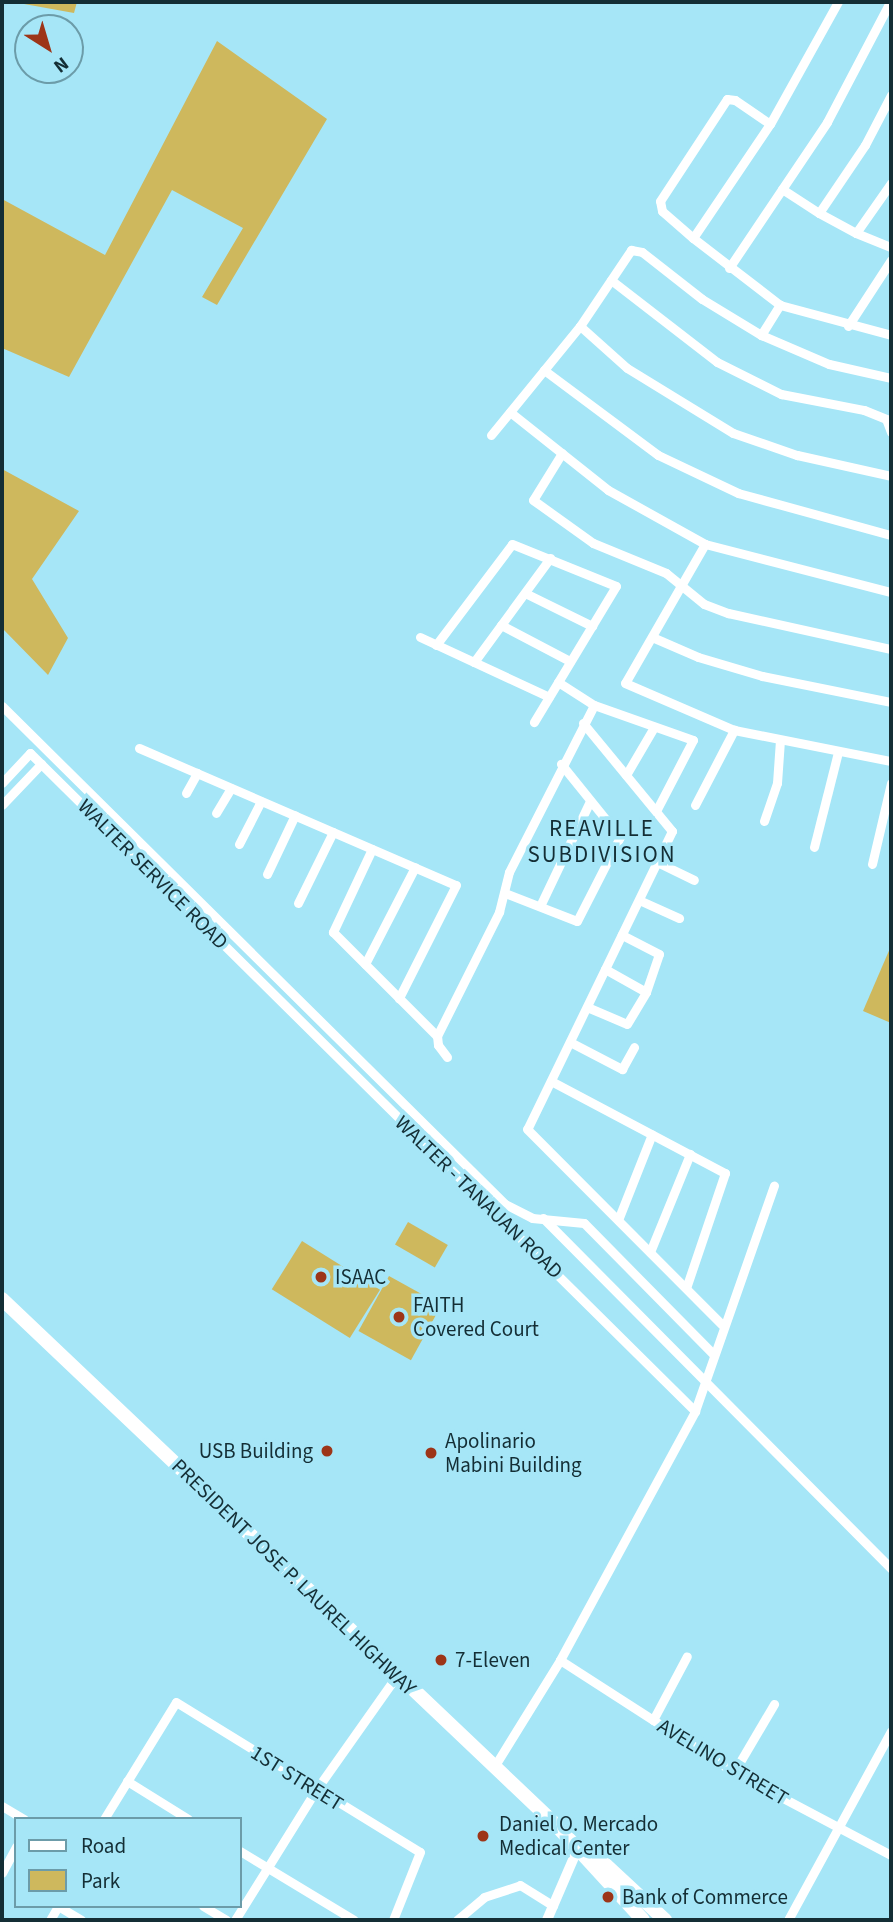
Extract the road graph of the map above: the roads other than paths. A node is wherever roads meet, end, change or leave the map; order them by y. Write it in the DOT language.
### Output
graph roads {
  1 [pos="838,2"];
  2 [pos="890,2"];
  3 [pos="891,95"];
  4 [pos="770,124"];
  5 [pos="891,183"];
  6 [pos="782,189"];
  7 [pos="819,213"];
  8 [pos="856,233"];
  9 [pos="693,238"];
  10 [pos="891,247"];
  11 [pos="891,260"];
  12 [pos="729,268"];
  13 [pos="611,280"];
  14 [pos="780,305"];
  15 [pos="580,326"];
  16 [pos="848,326"];
  17 [pos="761,335"];
  18 [pos="891,335"];
  19 [pos="544,370"];
  20 [pos="891,378"];
  21 [pos="510,412"];
  22 [pos="891,432"];
  23 [pos="491,435"];
  24 [pos="562,453"];
  25 [pos="891,476"];
  26 [pos="891,535"];
  27 [pos="705,544"];
  28 [pos="550,558"];
  29 [pos="683,585"];
  30 [pos="891,592"];
  31 [pos="525,593"];
  32 [pos="501,625"];
  33 [pos="592,626"];
  34 [pos="421,637"];
  35 [pos="652,637"];
  36 [pos="436,645"];
  37 [pos="891,649"];
  38 [pos="474,662"];
  39 [pos="570,662"];
  40 [pos="558,682"];
  41 [pos="549,697"];
  42 [pos="891,702"];
  43 [pos="594,705"];
  44 [pos="2,706"];
  45 [pos="534,722"];
  46 [pos="583,723"];
  47 [pos="654,727"];
  48 [pos="734,730"];
  49 [pos="780,740"];
  50 [pos="139,748"];
  51 [pos="838,752"];
  52 [pos="891,761"];
  53 [pos="41,764"];
  54 [pos="561,764"];
  55 [pos="197,773"];
  56 [pos="626,775"];
  57 [pos="2,783"];
  58 [pos="891,783"];
  59 [pos="231,788"];
  60 [pos="186,793"];
  61 [pos="261,801"];
  62 [pos="590,801"];
  63 [pos="2,805"];
  64 [pos="695,805"];
  65 [pos="656,811"];
  66 [pos="216,813"];
  67 [pos="295,815"];
  68 [pos="764,821"];
  69 [pos="333,832"];
  70 [pos="239,844"];
  71 [pos="814,847"];
  72 [pos="372,849"];
  73 [pos="657,862"];
  74 [pos="872,864"];
  75 [pos="415,867"];
  76 [pos="267,874"];
  77 [pos="694,880"];
  78 [pos="505,893"];
  79 [pos="639,900"];
  80 [pos="298,903"];
  81 [pos="540,906"];
  82 [pos="679,918"];
  83 [pos="622,934"];
  84 [pos="365,964"];
  85 [pos="605,969"];
  86 [pos="264,984"];
  87 [pos="646,992"];
  88 [pos="399,998"];
  89 [pos="587,1007"];
  90 [pos="437,1036"];
  91 [pos="570,1042"];
  92 [pos="634,1047"];
  93 [pos="447,1057"];
  94 [pos="551,1081"];
  95 [pos="652,1134"];
  96 [pos="690,1154"];
  97 [pos="774,1185"];
  98 [pos="543,1218"];
  99 [pos="618,1220"];
  100 [pos="650,1252"];
  101 [pos="686,1288"];
  102 [pos="2,1299"];
  103 [pos="722,1325"];
  104 [pos="714,1355"];
  105 [pos="706,1378"];
  106 [pos="695,1411"];
  107 [pos="891,1569"];
  108 [pos="687,1656"];
  109 [pos="560,1660"];
  110 [pos="397,1675"];
  111 [pos="774,1704"];
  112 [pos="653,1720"];
  113 [pos="891,1731"];
  114 [pos="495,1767"];
  115 [pos="734,1772"];
  116 [pos="127,1781"];
  117 [pos="316,1790"];
  118 [pos="2,1806"];
  119 [pos="21,1817"];
  120 [pos="105,1817"];
  121 [pos="185,1817"];
  122 [pos="837,1830"];
  123 [pos="14,1850"];
  124 [pos="582,1851"];
  125 [pos="242,1852"];
  126 [pos="891,1855"];
  127 [pos="268,1869"];
  128 [pos="2,1871"];
  129 [pos="553,1906"];
  130 [pos="61,1908"];
  131 [pos="206,1908"];
  132 [pos="81,1920"];
  133 [pos="226,1920"];
  134 [pos="235,1920"];
  135 [pos="355,1920"];
  136 [pos="393,1920"];
  137 [pos="457,1920"];
  138 [pos="547,1920"];
  139 [pos="643,1920"];
  140 [pos="665,1920"];
  141 [pos="788,1920"];
  1 -- 4 [label="street"];
  2 -- 6 [label="street"];
  3 -- 7 [label="street"];
  4 -- 9 [label="street"];
  4 -- 9 [label="street"];
  5 -- 8 [label="street"];
  6 -- 7 [label="street"];
  6 -- 12 [label="street"];
  7 -- 8 [label="street"];
  8 -- 10 [label="street"];
  9 -- 12 [label="street"];
  11 -- 16 [label="street"];
  12 -- 14 [label="street"];
  13 -- 15 [label="street"];
  13 -- 17 [label="street"];
  13 -- 22 [label="street"];
  14 -- 16 [label="street"];
  14 -- 17 [label="street"];
  15 -- 19 [label="street"];
  15 -- 25 [label="street"];
  16 -- 18 [label="street"];
  17 -- 20 [label="street"];
  19 -- 21 [label="street"];
  19 -- 26 [label="street"];
  21 -- 23 [label="street"];
  21 -- 24 [label="street"];
  24 -- 27 [label="street"];
  24 -- 29 [label="street"];
  27 -- 29 [label="street"];
  27 -- 30 [label="street"];
  28 -- 31 [label="street"];
  28 -- 33 [label="street"];
  28 -- 36 [label="street"];
  29 -- 35 [label="street"];
  29 -- 37 [label="street"];
  31 -- 32 [label="street"];
  31 -- 33 [label="street"];
  32 -- 38 [label="street"];
  32 -- 39 [label="street"];
  33 -- 39 [label="street"];
  34 -- 36 [label="street"];
  35 -- 42 [label="street"];
  35 -- 48 [label="street"];
  36 -- 38 [label="street"];
  38 -- 41 [label="street"];
  39 -- 40 [label="street"];
  40 -- 41 [label="street"];
  40 -- 43 [label="street"];
  41 -- 45 [label="street"];
  43 -- 46 [label="street"];
  43 -- 47 [label="street"];
  44 -- 98 [label="street"];
  46 -- 54 [label="street"];
  46 -- 56 [label="street"];
  47 -- 56 [label="street"];
  47 -- 65 [label="street"];
  48 -- 49 [label="street"];
  48 -- 64 [label="street"];
  49 -- 51 [label="street"];
  49 -- 68 [label="street"];
  50 -- 55 [label="street"];
  51 -- 52 [label="street"];
  51 -- 71 [label="street"];
  53 -- 57 [label="street"];
  53 -- 63 [label="street"];
  53 -- 86 [label="street, WALTER SERVICE ROAD"];
  54 -- 62 [label="street"];
  54 -- 78 [label="street"];
  55 -- 59 [label="street"];
  55 -- 60 [label="street"];
  56 -- 65 [label="street"];
  58 -- 74 [label="street"];
  59 -- 61 [label="street"];
  59 -- 66 [label="street"];
  61 -- 67 [label="street"];
  61 -- 70 [label="street"];
  62 -- 81 [label="street"];
  62 -- 81 [label="street"];
  65 -- 73 [label="street"];
  67 -- 69 [label="street"];
  67 -- 76 [label="street"];
  69 -- 72 [label="street"];
  69 -- 80 [label="street"];
  72 -- 75 [label="street"];
  72 -- 84 [label="street"];
  73 -- 77 [label="street"];
  73 -- 79 [label="street"];
  75 -- 84 [label="street"];
  75 -- 88 [label="street"];
  78 -- 81 [label="street"];
  78 -- 90 [label="street"];
  79 -- 82 [label="street"];
  79 -- 83 [label="street"];
  83 -- 85 [label="street"];
  83 -- 87 [label="street"];
  84 -- 88 [label="street"];
  85 -- 87 [label="street"];
  85 -- 89 [label="street"];
  86 -- 106 [label="street, WALTER - TANAUAN ROAD"];
  87 -- 89 [label="street"];
  88 -- 90 [label="street"];
  89 -- 91 [label="street"];
  90 -- 93 [label="street"];
  91 -- 92 [label="street"];
  91 -- 94 [label="street"];
  94 -- 95 [label="street"];
  94 -- 99 [label="street"];
  95 -- 96 [label="street"];
  95 -- 99 [label="street"];
  96 -- 100 [label="street"];
  96 -- 101 [label="street"];
  97 -- 103 [label="street"];
  98 -- 104 [label="street"];
  98 -- 105 [label="street"];
  99 -- 100 [label="street"];
  100 -- 101 [label="street"];
  101 -- 103 [label="street"];
  102 -- 110 [label="highway, PRESIDENT JOSE P. LAUREL HIGHWAY"];
  103 -- 104 [label="street"];
  104 -- 105 [label="street"];
  105 -- 106 [label="street"];
  105 -- 107 [label="street"];
  106 -- 109 [label="street"];
  108 -- 112 [label="street"];
  109 -- 112 [label="street, AVELINO STREET"];
  109 -- 114 [label="street"];
  110 -- 114 [label="highway, PRESIDENT JOSE P. LAUREL HIGHWAY"];
  110 -- 117 [label="street"];
  111 -- 115 [label="street"];
  112 -- 115 [label="street, AVELINO STREET"];
  113 -- 122 [label="street"];
  114 -- 124 [label="highway, PRESIDENT JOSE P. LAUREL HIGHWAY"];
  115 -- 122 [label="street, AVELINO STREET"];
  116 -- 117 [label="street, 1ST STREET"];
  116 -- 120 [label="street"];
  116 -- 121 [label="street"];
  117 -- 127 [label="street"];
  117 -- 136 [label="street, 1ST STREET"];
  118 -- 119 [label="street"];
  122 -- 126 [label="street, AVELINO STREET"];
  122 -- 141 [label="street"];
  123 -- 128 [label="street"];
  124 -- 129 [label="street"];
  124 -- 139 [label="highway, PRESIDENT JOSE P. LAUREL HIGHWAY"];
  124 -- 140 [label="highway, PRESIDENT JOSE P. LAUREL HIGHWAY"];
  125 -- 127 [label="street"];
  127 -- 134 [label="street"];
  127 -- 135 [label="street"];
  129 -- 137 [label="street"];
  129 -- 138 [label="street"];
  130 -- 132 [label="street"];
  131 -- 133 [label="street"];
}
